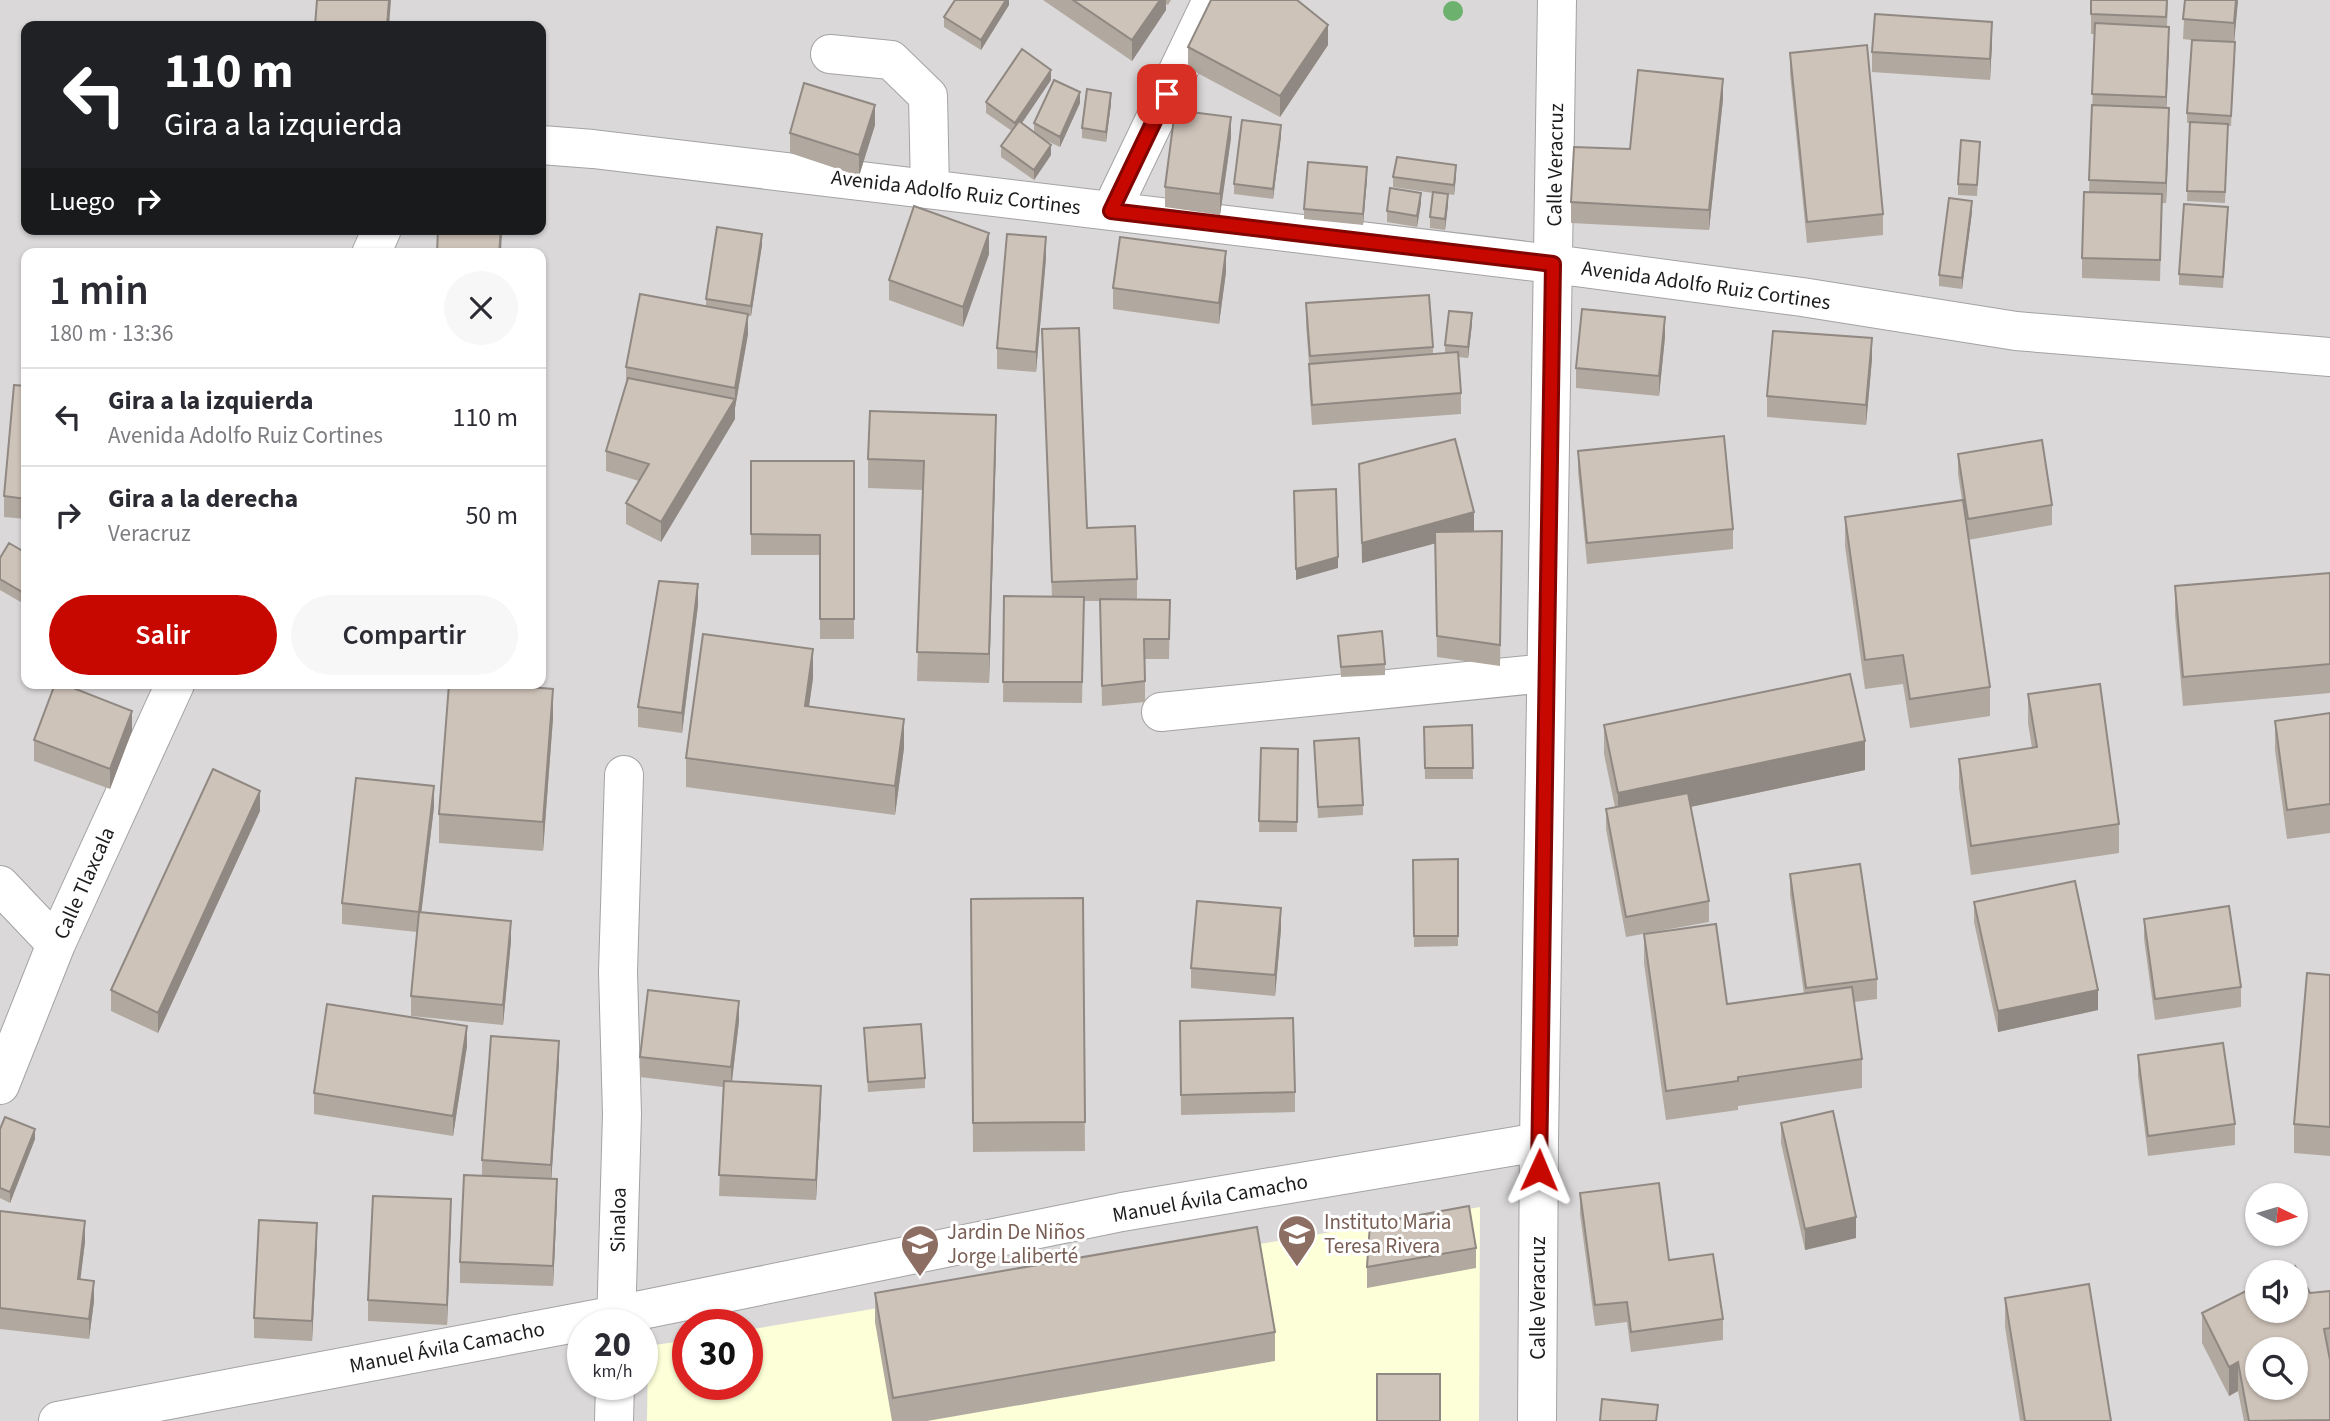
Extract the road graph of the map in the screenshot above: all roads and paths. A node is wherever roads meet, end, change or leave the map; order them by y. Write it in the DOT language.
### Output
graph roads {
  1 [pos="1212,0"];
  2 [pos="1557,0"];
  3 [pos="830,54"];
  4 [pos="546,145"];
  5 [pos="930,189"];
  6 [pos="1111,211"];
  7 [pos="1553,264"];
  8 [pos="2330,357"];
  9 [pos="1546,673"];
  10 [pos="173,689"];
  11 [pos="1161,712"];
  12 [pos="624,775"];
  13 [pos="0,885"];
  14 [pos="56,944"];
  15 [pos="0,1085"];
  16 [pos="1539,1142"];
  17 [pos="616,1309"];
  18 [pos="658,1311"];
  19 [pos="567,1329"];
  20 [pos="615,1400"];
  21 [pos="58,1421"];
  22 [pos="614,1421"];
  23 [pos="1537,1421"];
  1 -- 6 [label="street"];
  2 -- 7 [label="street, Calle Veracruz"];
  3 -- 5 [label="street"];
  4 -- 5 [label="street, Avenida Adolfo Ruiz Cortines"];
  5 -- 6 [label="street, Avenida Adolfo Ruiz Cortines"];
  6 -- 7 [label="street, Avenida Adolfo Ruiz Cortines"];
  7 -- 8 [label="street, Avenida Adolfo Ruiz Cortines"];
  7 -- 9 [label="street, Calle Veracruz"];
  9 -- 11 [label="street"];
  9 -- 16 [label="street, Calle Veracruz"];
  10 -- 14 [label="street, Calle Tlaxcala"];
  12 -- 17 [label="street, Sinaloa"];
  13 -- 14 [label="street"];
  14 -- 15 [label="street, Calle Tlaxcala"];
  16 -- 18 [label="street, Manuel Ávila Camacho"];
  16 -- 23 [label="street, Calle Veracruz"];
  19 -- 21 [label="street, Manuel Ávila Camacho"];
  20 -- 22 [label="street"];
}
